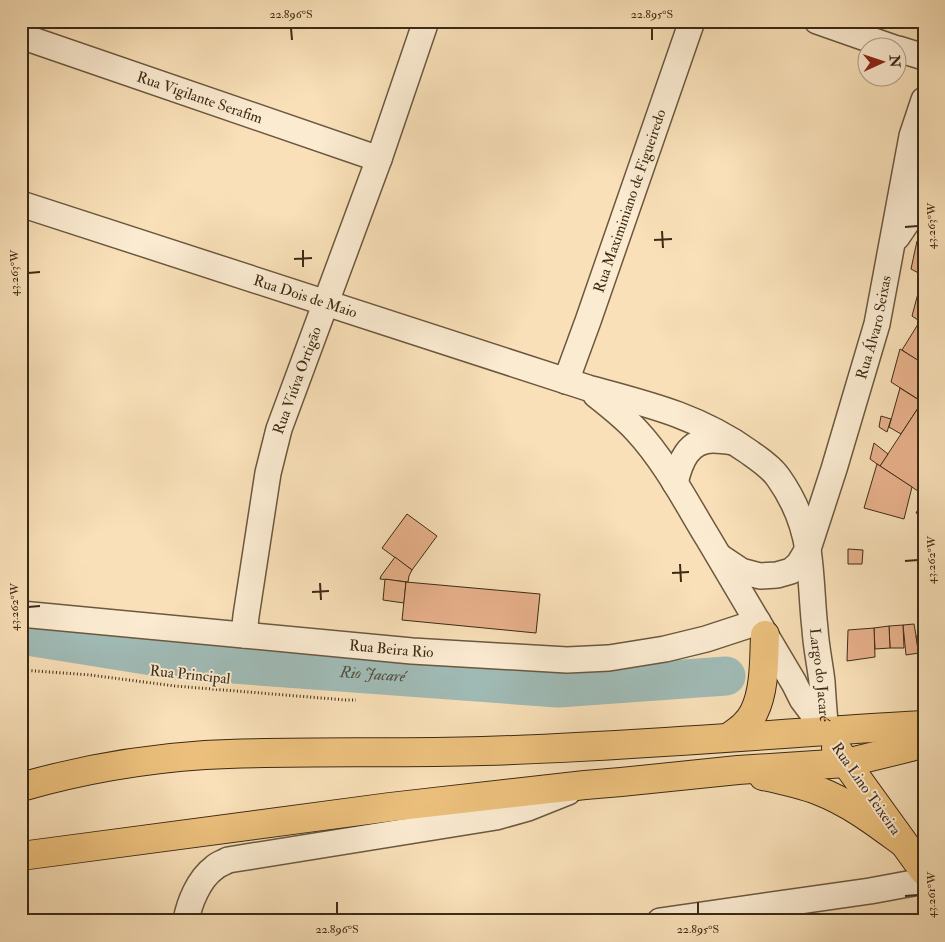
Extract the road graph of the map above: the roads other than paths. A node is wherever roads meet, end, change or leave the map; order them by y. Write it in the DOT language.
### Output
graph roads {
  1 [pos="426,21"];
  2 [pos="692,21"];
  3 [pos="816,21"];
  4 [pos="21,36"];
  5 [pos="866,38"];
  6 [pos="908,52"];
  7 [pos="924,57"];
  8 [pos="924,100"];
  9 [pos="379,159"];
  10 [pos="924,186"];
  11 [pos="21,204"];
  12 [pos="892,245"];
  13 [pos="326,303"];
  14 [pos="577,385"];
  15 [pos="736,442"];
  16 [pos="675,483"];
  17 [pos="808,549"];
  18 [pos="720,557"];
  19 [pos="21,614"];
  20 [pos="762,628"];
  21 [pos="244,635"];
  22 [pos="924,725"];
  23 [pos="826,731"];
  24 [pos="729,737"];
  25 [pos="924,742"];
  26 [pos="846,763"];
  27 [pos="738,770"];
  28 [pos="585,785"];
  29 [pos="21,786"];
  30 [pos="902,842"];
  31 [pos="21,856"];
  32 [pos="924,871"];
  33 [pos="924,881"];
  34 [pos="186,921"];
  35 [pos="660,921"];
  1 -- 9 [label="street, Rua Viúva Ortigão"];
  2 -- 14 [label="street, Rua Maximiniano de Figueiredo"];
  3 -- 5 [label="street"];
  4 -- 9 [label="street, Rua Vigilante Serafim"];
  6 -- 7 [label="street"];
  8 -- 12 [label="street, Rua Álvaro Seixas"];
  9 -- 13 [label="street, Rua Viúva Ortigão"];
  10 -- 12 [label="street"];
  11 -- 13 [label="street, Rua Dois de Maio"];
  12 -- 17 [label="street, Rua Álvaro Seixas"];
  13 -- 14 [label="street, Rua Dois de Maio"];
  13 -- 21 [label="street, Rua Viúva Ortigão"];
  14 -- 15 [label="street, Largo do Jacaré"];
  14 -- 16 [label="street, Largo do Jacaré"];
  15 -- 16 [label="street"];
  15 -- 17 [label="street, Largo do Jacaré"];
  16 -- 18 [label="street, Largo do Jacaré"];
  17 -- 18 [label="street"];
  17 -- 23 [label="street, Largo do Jacaré"];
  18 -- 20 [label="street, Largo do Jacaré"];
  19 -- 21 [label="street, Rua Beira Rio"];
  20 -- 21 [label="street, Rua Beira Rio"];
  20 -- 23 [label="street, Largo do Jacaré"];
  20 -- 24 [label="main road"];
  22 -- 23 [label="main road"];
  23 -- 24 [label="main road"];
  23 -- 26 [label="main road, Rua Lino Teixeira"];
  24 -- 29 [label="main road"];
  25 -- 26 [label="main road"];
  26 -- 27 [label="main road"];
  26 -- 30 [label="main road, Rua Lino Teixeira"];
  27 -- 28 [label="main road"];
  27 -- 30 [label="main road"];
  28 -- 31 [label="main road"];
  28 -- 34 [label="street"];
  30 -- 32 [label="main road, Rua Lino Teixeira"];
  33 -- 35 [label="street"];
}
